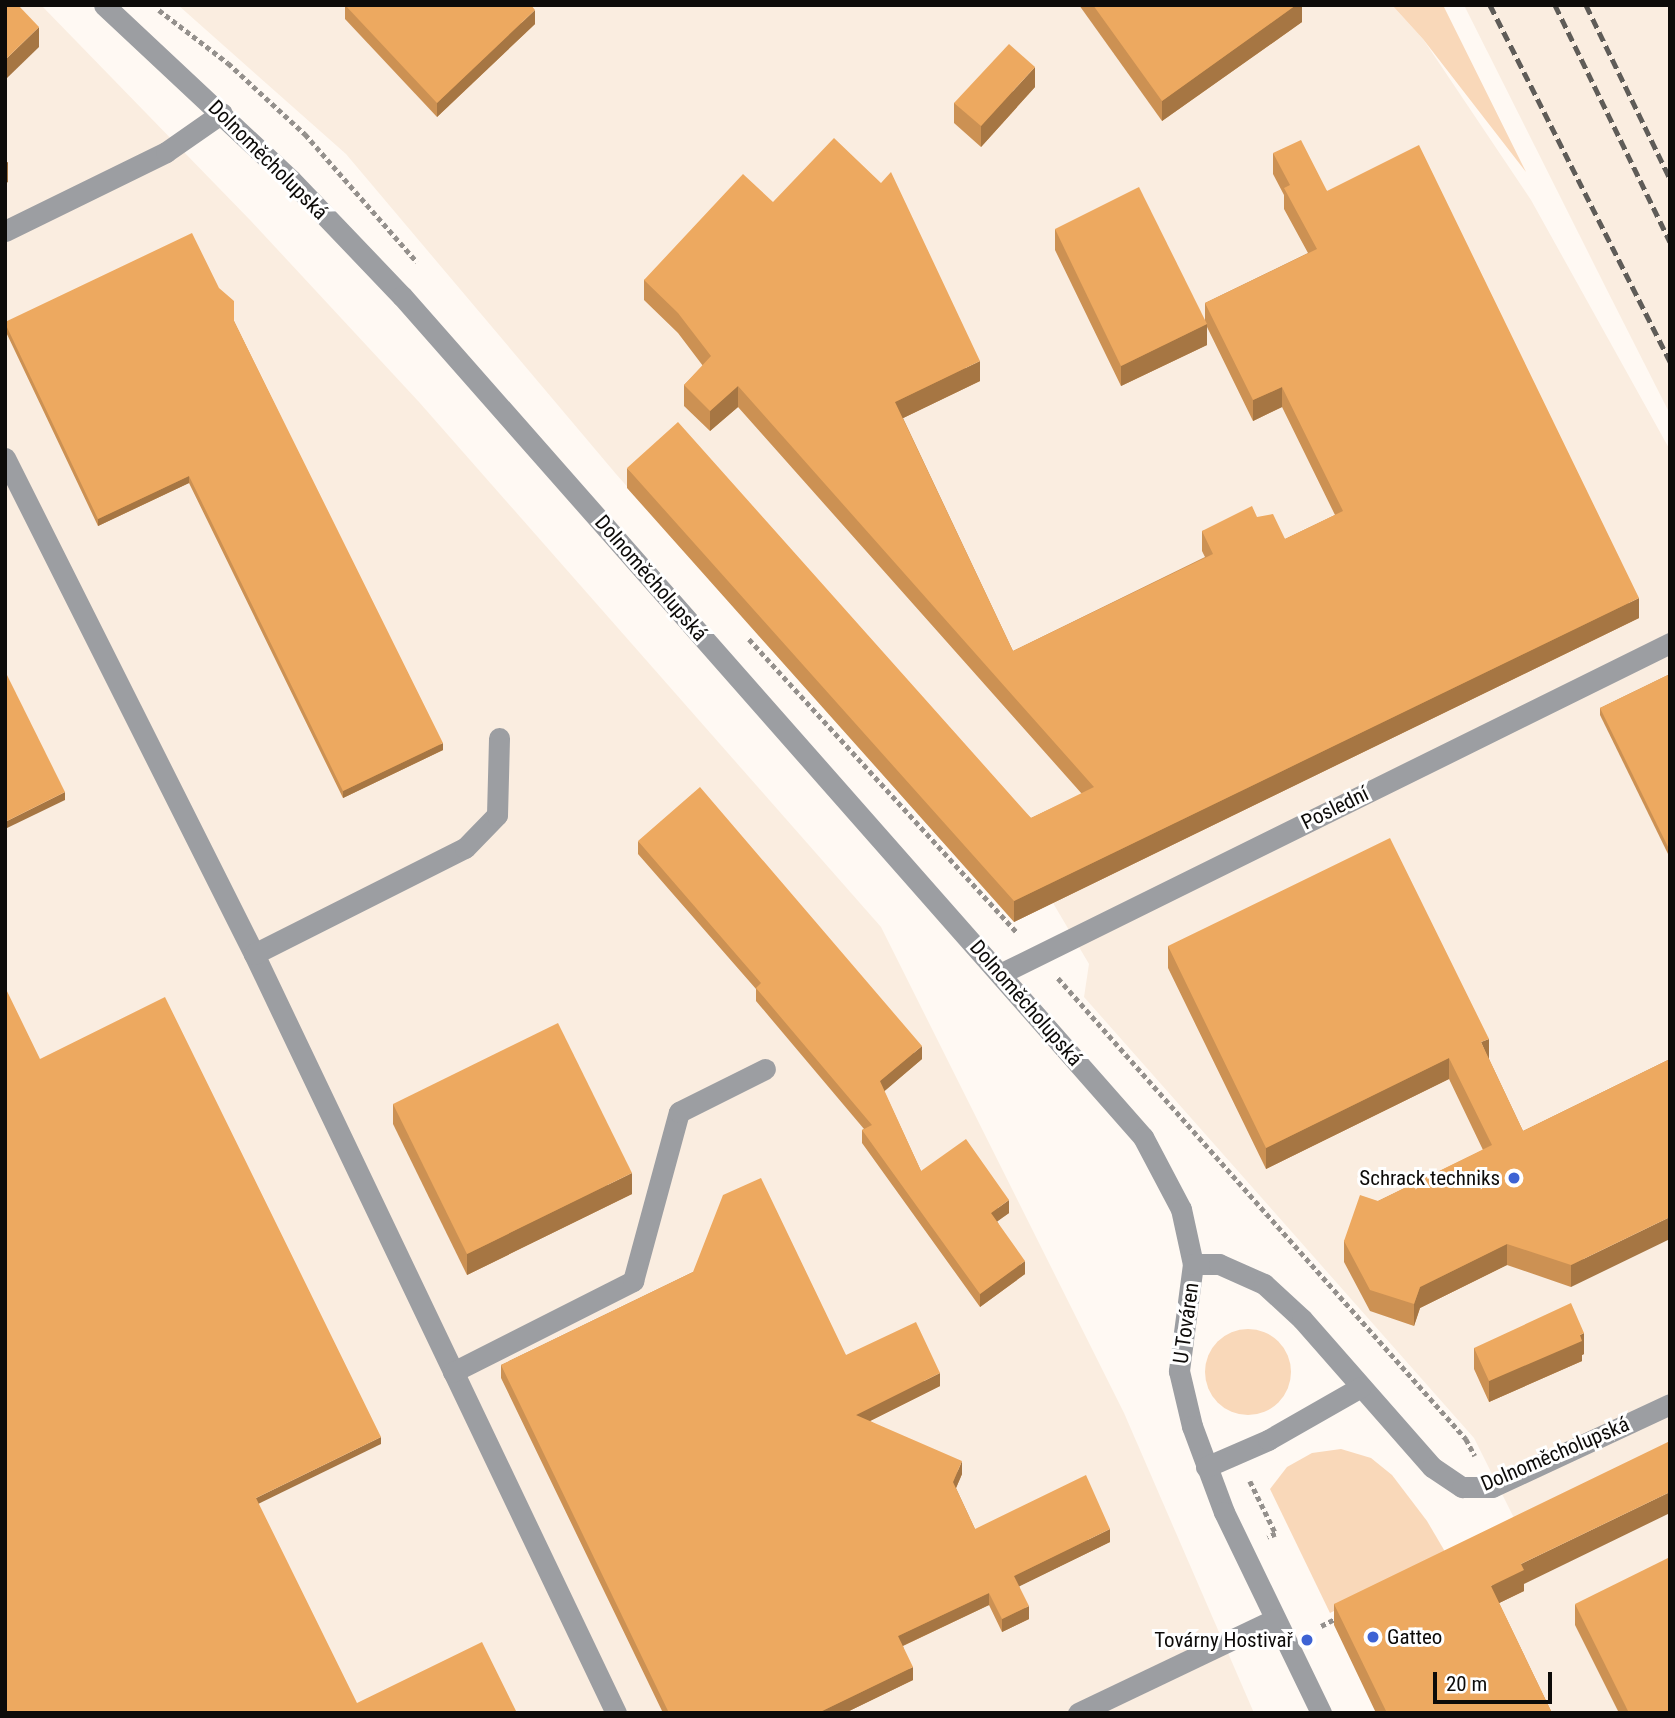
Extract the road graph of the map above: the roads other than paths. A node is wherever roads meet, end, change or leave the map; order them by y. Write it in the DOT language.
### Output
graph roads {
  1 [pos="104,5"];
  2 [pos="222,113"];
  3 [pos="5,231"];
  4 [pos="5,458"];
  5 [pos="10,480"];
  6 [pos="1670,643"];
  7 [pos="499,738"];
  8 [pos="254,954"];
  9 [pos="1000,974"];
  10 [pos="765,1069"];
  11 [pos="1167,1179"];
  12 [pos="1194,1264"];
  13 [pos="453,1372"];
  14 [pos="1361,1387"];
  15 [pos="1670,1404"];
  16 [pos="1206,1467"];
  17 [pos="1275,1619"];
  18 [pos="616,1713"];
  19 [pos="1078,1713"];
  20 [pos="1321,1713"];
  1 -- 2 [label="street, Dolnoměcholupská"];
  2 -- 3 [label="street"];
  2 -- 9 [label="street, Dolnoměcholupská"];
  4 -- 5 [label="street"];
  5 -- 8 [label="street"];
  6 -- 9 [label="street, Poslední"];
  7 -- 8 [label="street"];
  8 -- 13 [label="street"];
  9 -- 11 [label="street, Dolnoměcholupská"];
  10 -- 13 [label="street"];
  11 -- 12 [label="street, U Továren"];
  12 -- 14 [label="street, Dolnoměcholupská"];
  12 -- 16 [label="street, U Továren"];
  13 -- 18 [label="street"];
  14 -- 15 [label="street, Dolnoměcholupská"];
  14 -- 16 [label="street"];
  16 -- 17 [label="street, U Továren"];
  17 -- 19 [label="street"];
  17 -- 20 [label="street, U Továren"];
}
